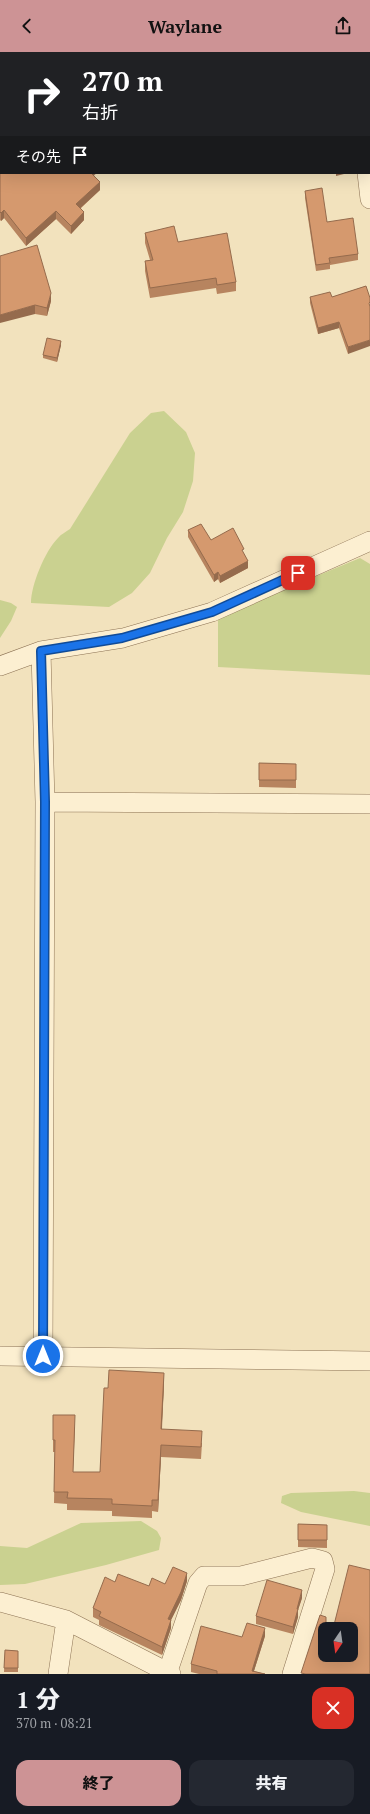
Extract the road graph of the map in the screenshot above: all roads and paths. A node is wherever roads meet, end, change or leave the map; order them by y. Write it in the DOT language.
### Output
graph roads {
  1 [pos="367,174"];
  2 [pos="370,199"];
  3 [pos="370,541"];
  4 [pos="41,651"];
  5 [pos="0,666"];
  6 [pos="45,802"];
  7 [pos="370,804"];
  8 [pos="0,1356"];
  9 [pos="43,1356"];
  10 [pos="370,1361"];
  11 [pos="0,1602"];
  12 [pos="66,1620"];
  13 [pos="168,1673"];
  14 [pos="58,1674"];
  15 [pos="292,1674"];
  1 -- 2 [label="street"];
  3 -- 4 [label="street"];
  4 -- 5 [label="street"];
  4 -- 6 [label="street"];
  6 -- 7 [label="street"];
  6 -- 9 [label="street"];
  8 -- 9 [label="street"];
  9 -- 10 [label="street"];
  11 -- 12 [label="street"];
  12 -- 13 [label="street"];
  12 -- 14 [label="street"];
  13 -- 15 [label="street"];
}
